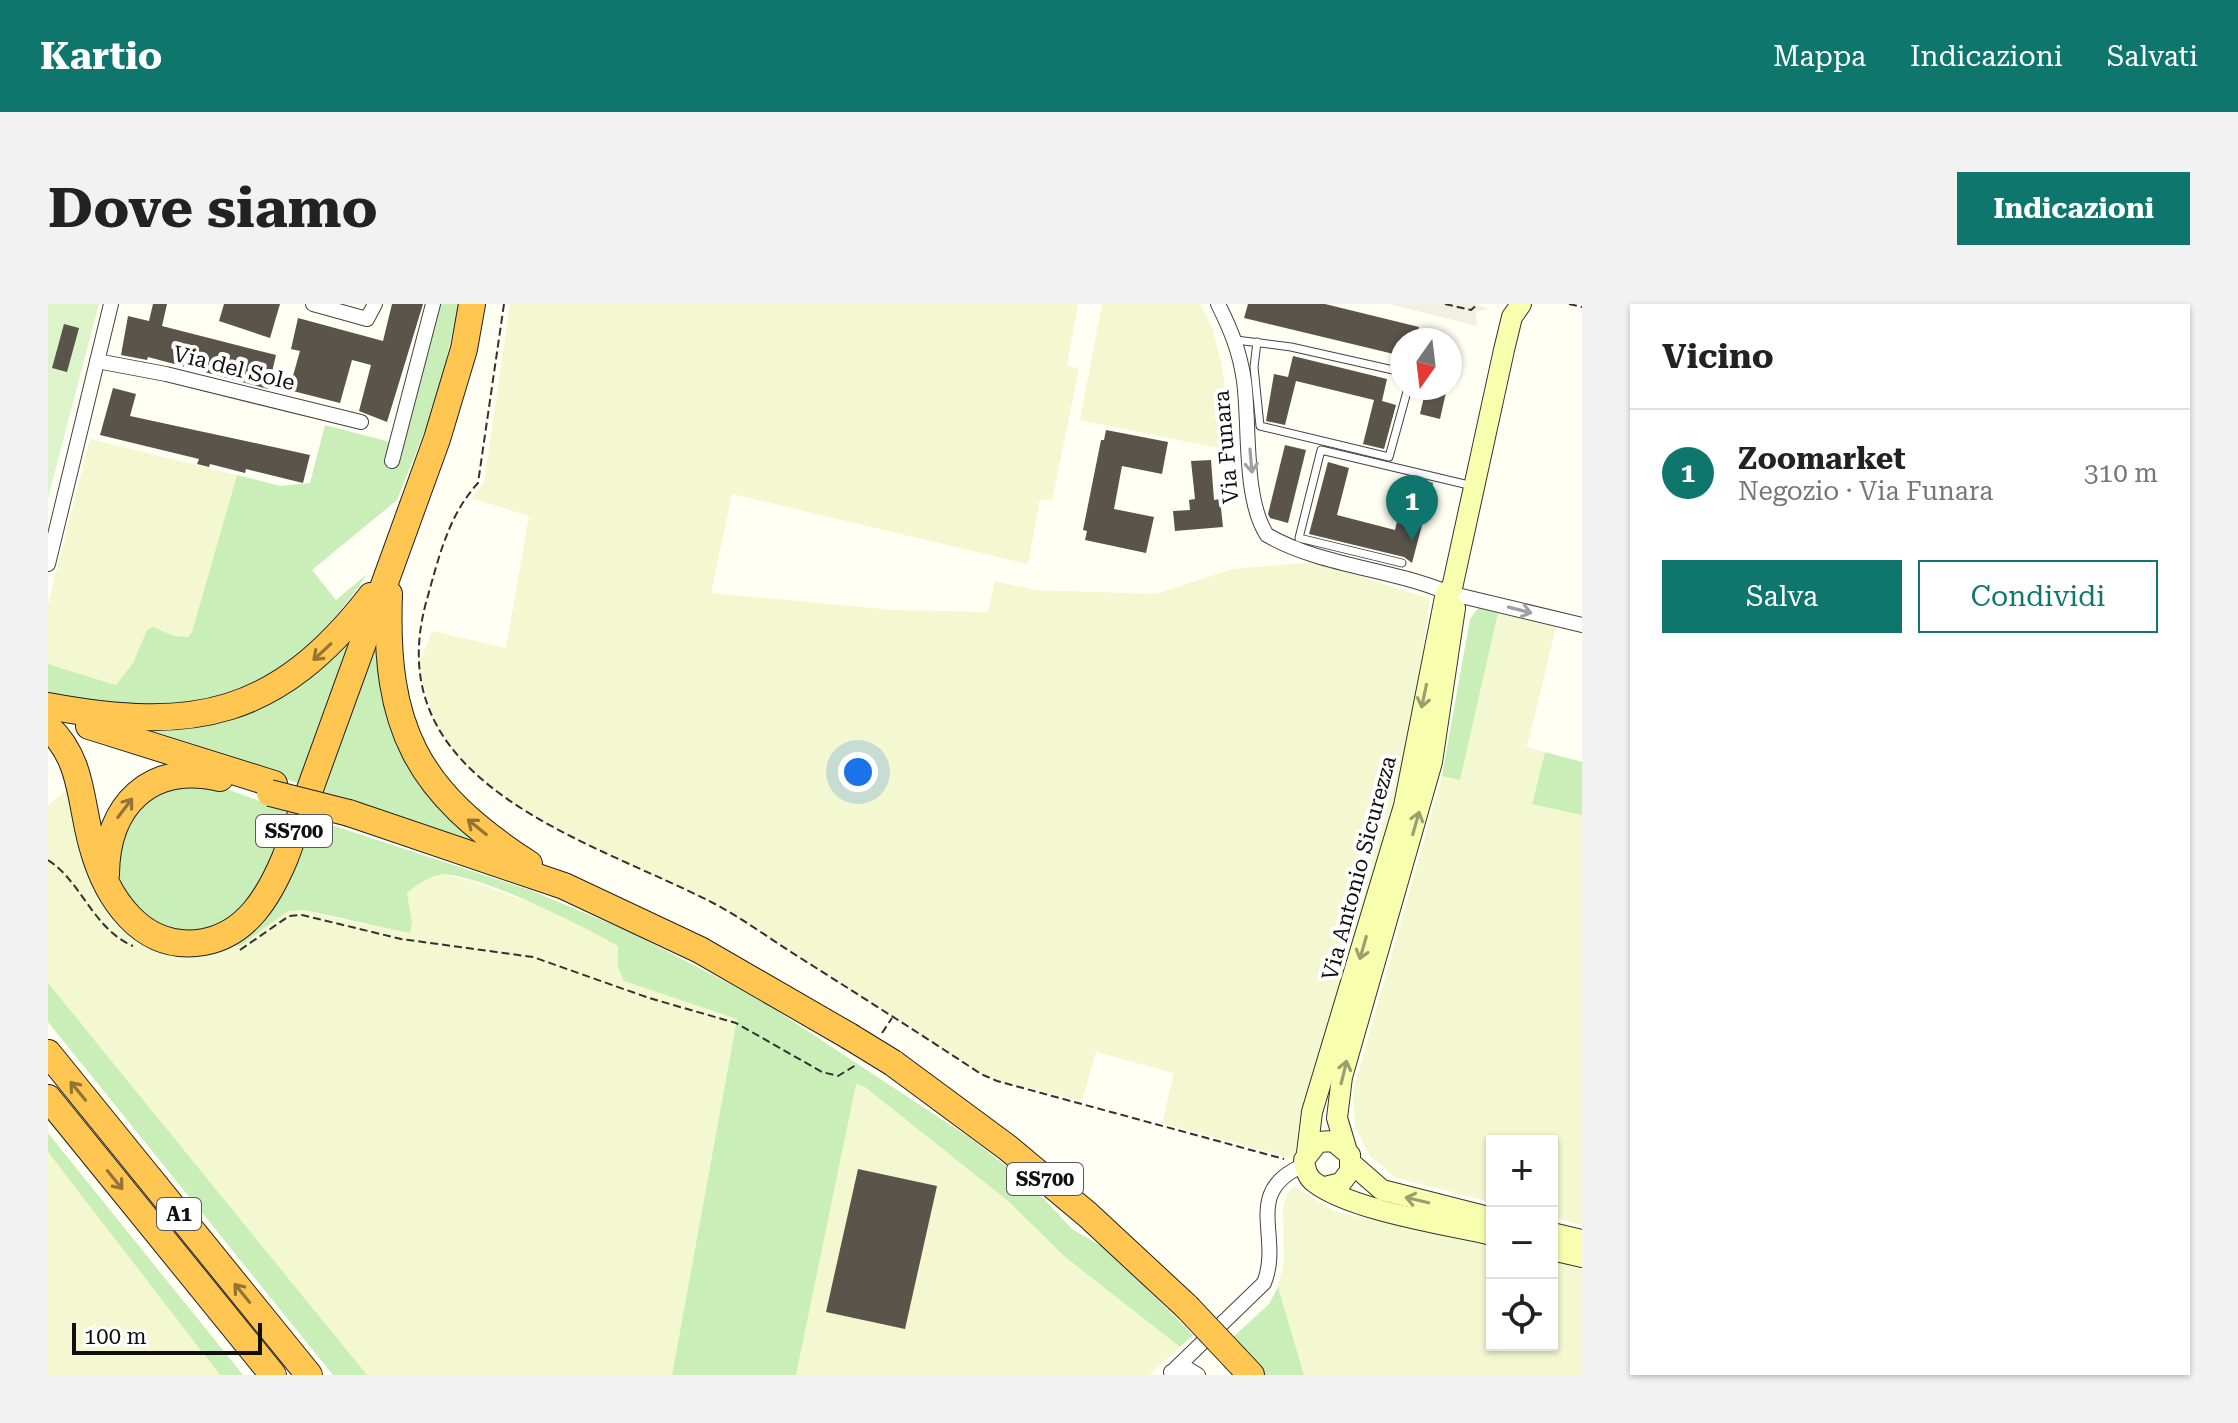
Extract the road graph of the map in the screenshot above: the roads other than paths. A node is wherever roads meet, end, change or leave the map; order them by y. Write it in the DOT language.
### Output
graph roads {
  1 [pos="111,304"];
  2 [pos="313,304"];
  3 [pos="375,304"];
  4 [pos="433,304"];
  5 [pos="472,304"];
  6 [pos="1218,304"];
  7 [pos="1521,304"];
  8 [pos="1236,340"];
  9 [pos="1257,342"];
  10 [pos="97,361"];
  11 [pos="1390,370"];
  12 [pos="1405,400"];
  13 [pos="361,422"];
  14 [pos="392,461"];
  15 [pos="1475,486"];
  16 [pos="1402,563"];
  17 [pos="48,564"];
  18 [pos="390,571"];
  19 [pos="1452,592"];
  20 [pos="1582,625"];
  21 [pos="48,709"];
  22 [pos="48,727"];
  23 [pos="272,789"];
  24 [pos="105,881"];
  25 [pos="564,886"];
  26 [pos="48,1053"];
  27 [pos="48,1098"];
  28 [pos="1348,1156"];
  29 [pos="1305,1159"];
  30 [pos="1325,1187"];
  31 [pos="1486,1216"];
  32 [pos="1486,1234"];
  33 [pos="1558,1234"];
  34 [pos="1582,1240"];
  35 [pos="1558,1251"];
  36 [pos="1582,1257"];
  37 [pos="1205,1342"];
  38 [pos="1244,1367"];
  39 [pos="1170,1373"];
  40 [pos="273,1375"];
  41 [pos="309,1375"];
  42 [pos="1199,1375"];
  1 -- 10 [label="street"];
  2 -- 3 [label="street"];
  4 -- 14 [label="street"];
  5 -- 18 [label="highway, SS700"];
  6 -- 8 [label="street, Via Funara"];
  7 -- 15 [label="street"];
  8 -- 9 [label="lane"];
  8 -- 19 [label="street, Via Funara, one-way"];
  9 -- 11 [label="lane"];
  9 -- 12 [label="lane"];
  10 -- 13 [label="street, Via del Sole"];
  10 -- 17 [label="street"];
  15 -- 16 [label="lane"];
  15 -- 19 [label="street"];
  18 -- 21 [label="highway, one-way"];
  18 -- 24 [label="highway, SS700"];
  25 -- 18 [label="highway, one-way"];
  19 -- 20 [label="street, Via Funara, one-way"];
  28 -- 19 [label="street, Via Antonio Sicurezza, one-way"];
  19 -- 29 [label="street, Via Antonio Sicurezza, one-way"];
  21 -- 23 [label="highway, SS700"];
  22 -- 24 [label="highway"];
  24 -- 23 [label="highway, one-way"];
  23 -- 25 [label="highway, SS700, bridge"];
  25 -- 38 [label="highway, SS700, bridge"];
  41 -- 26 [label="highway, A1, one-way"];
  27 -- 40 [label="highway, A1, one-way"];
  28 -- 29 [label="street"];
  28 -- 30 [label="street"];
  31 -- 28 [label="street, one-way"];
  29 -- 30 [label="street"];
  29 -- 37 [label="street"];
  30 -- 32 [label="street"];
  33 -- 34 [label="street"];
  35 -- 36 [label="street"];
  37 -- 39 [label="street"];
  37 -- 42 [label="street"];
  39 -- 42 [label="street"];
}
